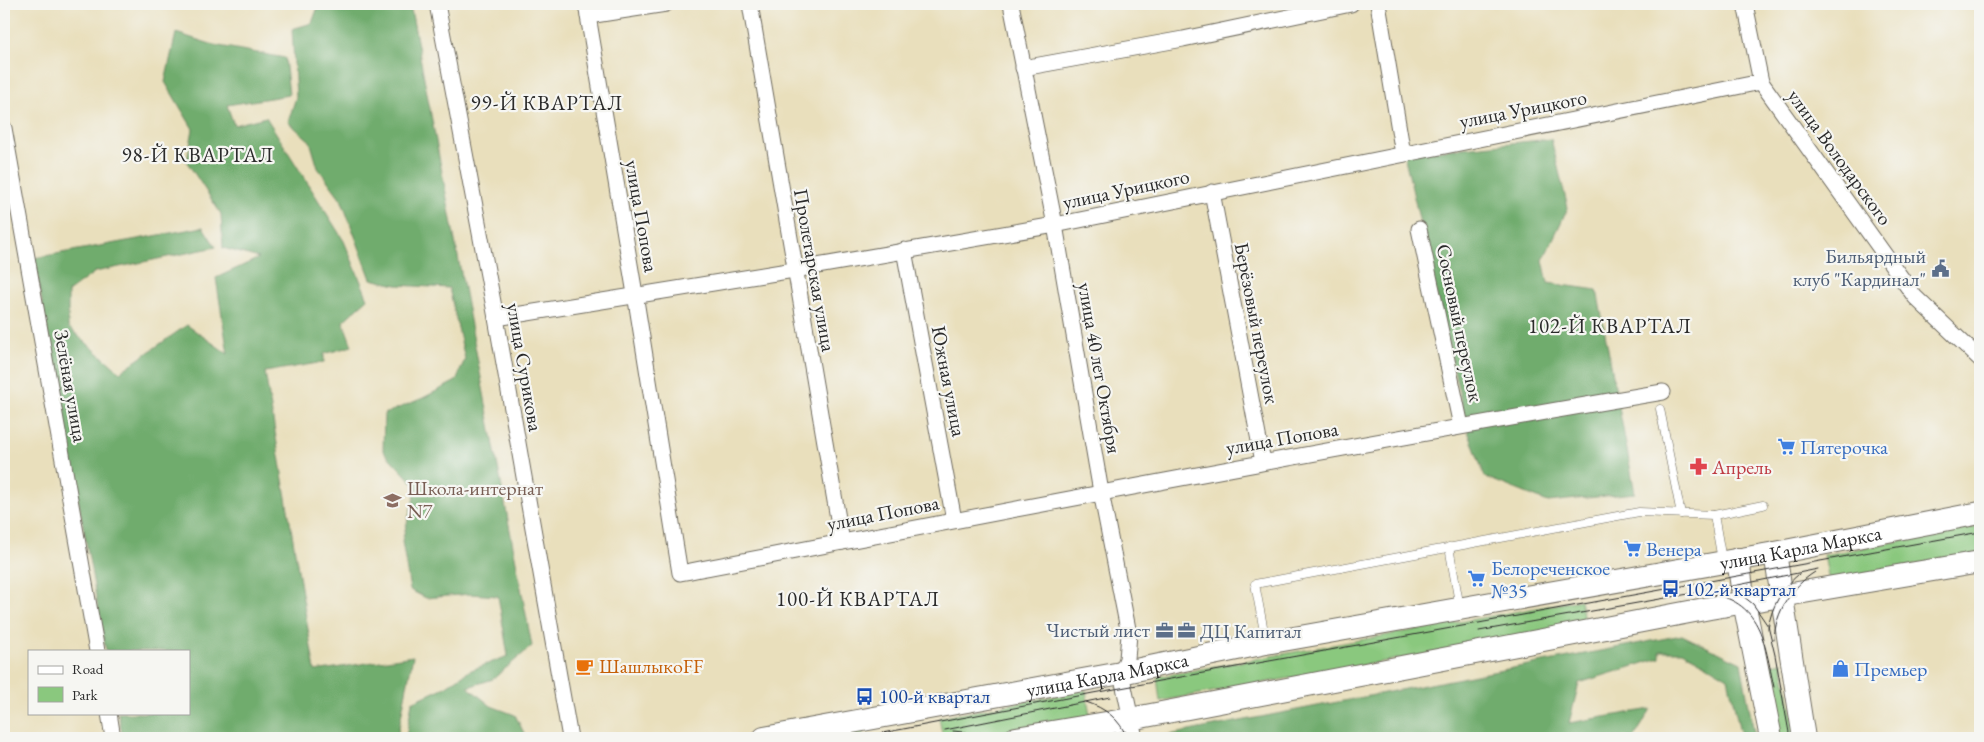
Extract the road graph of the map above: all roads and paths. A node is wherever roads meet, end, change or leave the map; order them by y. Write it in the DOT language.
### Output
graph roads {
  1 [pos="437,4"];
  2 [pos="666,4"];
  3 [pos="750,4"];
  4 [pos="1011,4"];
  5 [pos="1351,4"];
  6 [pos="1378,4"];
  7 [pos="1745,4"];
  8 [pos="587,10"];
  9 [pos="1023,68"];
  10 [pos="1761,82"];
  11 [pos="4,128"];
  12 [pos="1403,154"];
  13 [pos="1212,192"];
  14 [pos="1055,224"];
  15 [pos="1419,229"];
  16 [pos="904,250"];
  17 [pos="794,270"];
  18 [pos="635,294"];
  19 [pos="496,318"];
  20 [pos="1980,359"];
  21 [pos="1663,392"];
  22 [pos="1660,409"];
  23 [pos="1461,426"];
  24 [pos="1263,462"];
  25 [pos="1101,492"];
  26 [pos="1763,506"];
  27 [pos="1980,513"];
  28 [pos="1681,514"];
  29 [pos="1714,516"];
  30 [pos="954,520"];
  31 [pos="842,542"];
  32 [pos="1448,547"];
  33 [pos="1775,553"];
  34 [pos="1730,560"];
  35 [pos="1980,562"];
  36 [pos="1782,596"];
  37 [pos="1744,602"];
  38 [pos="1460,610"];
  39 [pos="1266,643"];
  40 [pos="97,650"];
  41 [pos="1121,673"];
  42 [pos="108,714"];
  43 [pos="1132,729"];
  44 [pos="113,738"];
  45 [pos="570,738"];
  46 [pos="764,738"];
  47 [pos="1016,738"];
  48 [pos="1771,738"];
  49 [pos="1804,738"];
  1 -- 19 [label="street, улица Сурикова"];
  2 -- 8 [label="street"];
  3 -- 17 [label="street, Пролетарская улица"];
  4 -- 9 [label="street, улица 40 лет Октября"];
  5 -- 9 [label="street"];
  6 -- 12 [label="street"];
  7 -- 10 [label="street, улица Володарского"];
  8 -- 18 [label="street, улица Попова"];
  9 -- 14 [label="street, улица 40 лет Октября"];
  10 -- 12 [label="street, улица Урицкого"];
  10 -- 20 [label="street, улица Володарского"];
  11 -- 40 [label="street, Зелёная улица"];
  12 -- 13 [label="street, улица Урицкого"];
  13 -- 14 [label="street, улица Урицкого"];
  13 -- 24 [label="street, Берёзовый переулок"];
  14 -- 16 [label="street, улица Урицкого"];
  14 -- 25 [label="street, улица 40 лет Октября"];
  15 -- 23 [label="street, Сосновый переулок"];
  16 -- 17 [label="street, улица Урицкого"];
  16 -- 30 [label="street, Южная улица"];
  17 -- 18 [label="street, улица Урицкого"];
  17 -- 31 [label="street, Пролетарская улица"];
  18 -- 19 [label="street, улица Урицкого"];
  18 -- 31 [label="street, улица Попова"];
  19 -- 45 [label="street, улица Сурикова"];
  21 -- 23 [label="street, улица Попова"];
  22 -- 28 [label="lane"];
  23 -- 24 [label="street, улица Попова"];
  24 -- 25 [label="street, улица Попова"];
  25 -- 30 [label="street, улица Попова"];
  25 -- 41 [label="street, улица 40 лет Октября"];
  26 -- 29 [label="lane"];
  27 -- 33 [label="street, улица Карла Маркса"];
  28 -- 29 [label="lane"];
  28 -- 32 [label="lane"];
  29 -- 34 [label="lane"];
  30 -- 31 [label="street, улица Попова"];
  32 -- 38 [label="lane"];
  32 -- 39 [label="lane"];
  33 -- 34 [label="street, улица Карла Маркса"];
  33 -- 36 [label="street"];
  34 -- 37 [label="street"];
  34 -- 38 [label="street, улица Карла Маркса"];
  35 -- 36 [label="street"];
  36 -- 37 [label="street"];
  36 -- 49 [label="street"];
  37 -- 43 [label="street"];
  37 -- 48 [label="street"];
  38 -- 39 [label="street, улица Карла Маркса"];
  39 -- 41 [label="street, улица Карла Маркса"];
  41 -- 43 [label="street, улица 40 лет Октября"];
  41 -- 46 [label="street, улица Карла Маркса"];
  42 -- 44 [label="street"];
  43 -- 47 [label="street"];
}
